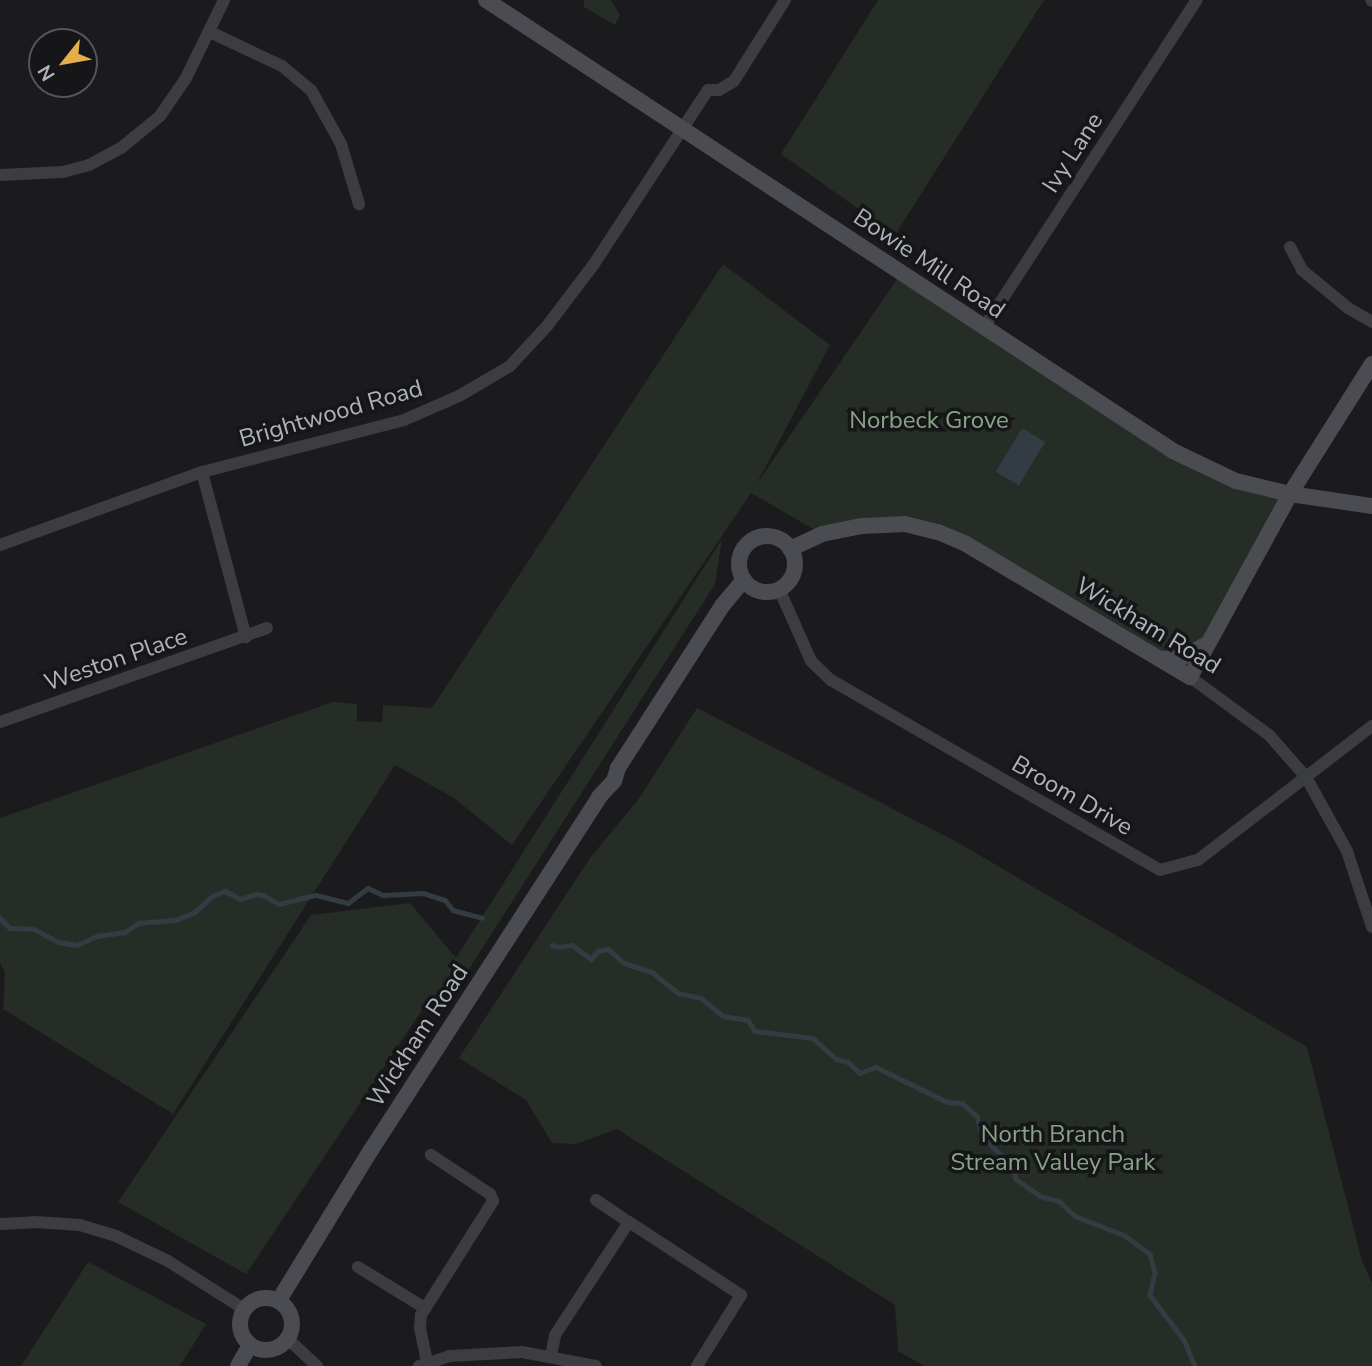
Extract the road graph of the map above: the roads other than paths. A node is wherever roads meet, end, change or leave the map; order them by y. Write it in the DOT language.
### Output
graph roads {
  1 [pos="224,0"];
  2 [pos="486,0"];
  3 [pos="785,0"];
  4 [pos="1197,0"];
  5 [pos="210,32"];
  6 [pos="682,129"];
  7 [pos="0,175"];
  8 [pos="359,204"];
  9 [pos="1290,247"];
  10 [pos="1372,322"];
  11 [pos="984,329"];
  12 [pos="1372,364"];
  13 [pos="202,472"];
  14 [pos="1290,494"];
  15 [pos="1372,506"];
  16 [pos="0,545"];
  17 [pos="790,550"];
  18 [pos="744,580"];
  19 [pos="779,589"];
  20 [pos="267,628"];
  21 [pos="246,636"];
  22 [pos="1209,643"];
  23 [pos="1160,659"];
  24 [pos="1190,677"];
  25 [pos="0,722"];
  26 [pos="1372,726"];
  27 [pos="1306,777"];
  28 [pos="1372,927"];
  29 [pos="431,1155"];
  30 [pos="596,1200"];
  31 [pos="629,1222"];
  32 [pos="0,1224"];
  33 [pos="358,1267"];
  34 [pos="279,1300"];
  35 [pos="425,1308"];
  36 [pos="244,1309"];
  37 [pos="288,1339"];
  38 [pos="250,1345"];
  39 [pos="551,1356"];
  40 [pos="425,1365"];
  41 [pos="238,1366"];
  42 [pos="317,1366"];
  43 [pos="596,1366"];
  44 [pos="697,1366"];
  1 -- 5 [label="street"];
  2 -- 6 [label="street, Bowie Mill Road"];
  3 -- 6 [label="street, Brightwood Road"];
  4 -- 11 [label="street, Ivy Lane"];
  5 -- 7 [label="street"];
  5 -- 8 [label="street"];
  6 -- 11 [label="street, Bowie Mill Road"];
  6 -- 13 [label="street, Brightwood Road"];
  9 -- 10 [label="street"];
  11 -- 14 [label="street, Bowie Mill Road"];
  12 -- 14 [label="street"];
  13 -- 16 [label="street, Brightwood Road"];
  13 -- 21 [label="street"];
  14 -- 15 [label="street, Bowie Mill Road"];
  14 -- 22 [label="street"];
  17 -- 18 [label="street"];
  17 -- 19 [label="street"];
  17 -- 23 [label="street, Wickham Road"];
  18 -- 19 [label="street"];
  18 -- 34 [label="street, Wickham Road"];
  19 -- 27 [label="street, Broom Drive"];
  20 -- 21 [label="street, Weston Place"];
  21 -- 25 [label="street, Weston Place"];
  22 -- 23 [label="street"];
  22 -- 24 [label="street"];
  23 -- 24 [label="street, Wickham Road"];
  24 -- 27 [label="street, Wickham Road"];
  26 -- 27 [label="street, Broom Drive"];
  27 -- 28 [label="street, Wickham Road"];
  29 -- 35 [label="street"];
  30 -- 31 [label="street"];
  31 -- 39 [label="street"];
  31 -- 44 [label="street"];
  32 -- 36 [label="street"];
  33 -- 35 [label="street"];
  34 -- 36 [label="street"];
  34 -- 37 [label="street"];
  35 -- 40 [label="street"];
  36 -- 38 [label="street"];
  37 -- 38 [label="street"];
  37 -- 42 [label="street"];
  38 -- 41 [label="street"];
  39 -- 40 [label="street"];
  39 -- 43 [label="street"];
}
